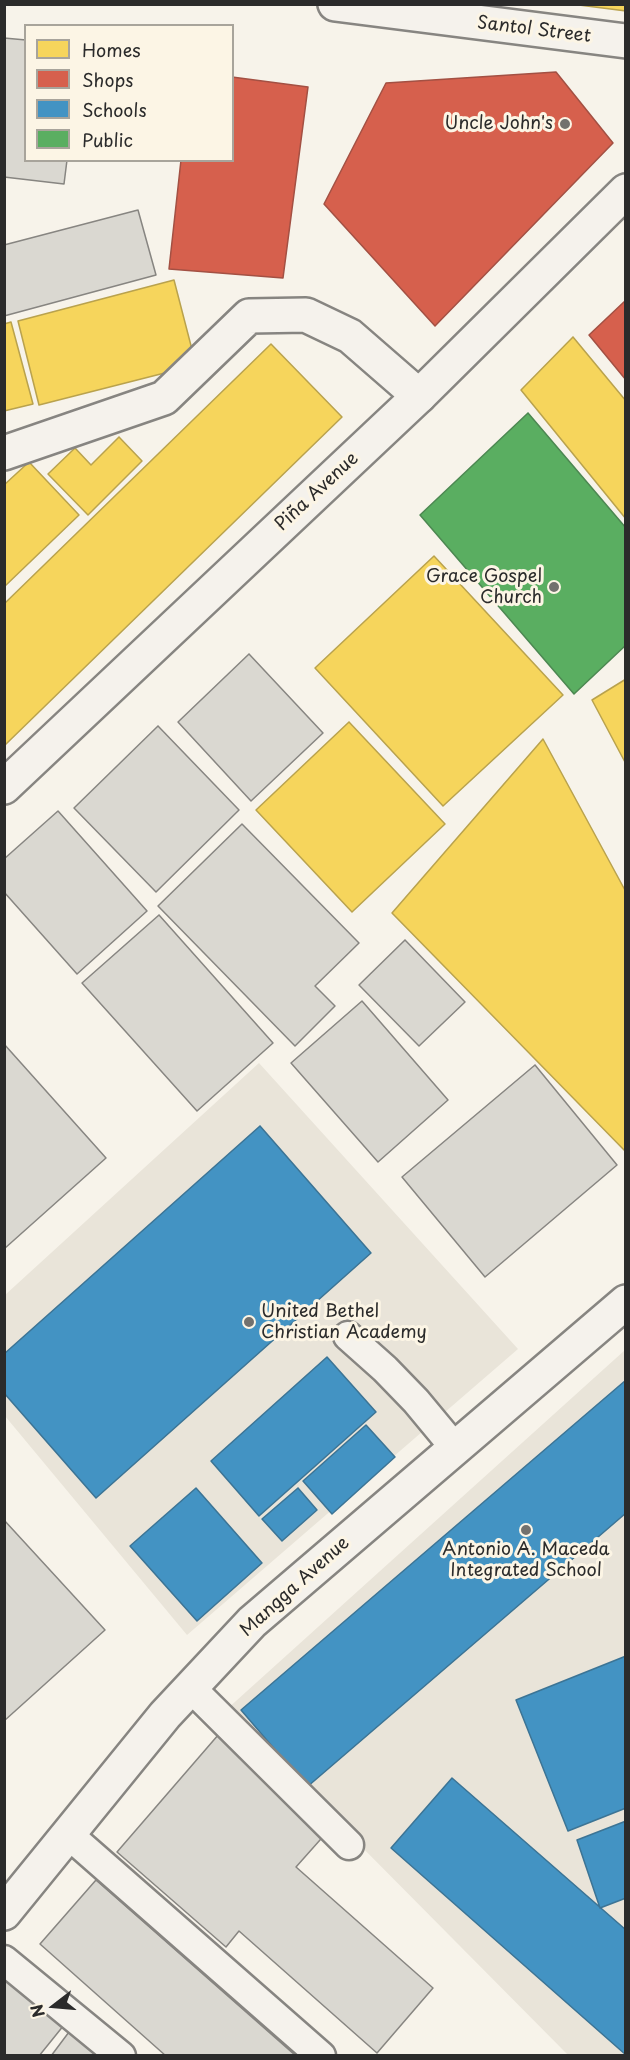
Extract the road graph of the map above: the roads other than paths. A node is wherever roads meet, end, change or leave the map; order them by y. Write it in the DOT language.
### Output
graph roads {
  1 [pos="335,4"];
  2 [pos="626,41"];
  3 [pos="626,191"];
  4 [pos="419,396"];
  5 [pos="4,453"];
  6 [pos="4,787"];
  7 [pos="626,1302"];
  8 [pos="348,1336"];
  9 [pos="455,1448"];
  10 [pos="191,1688"];
  11 [pos="69,1835"];
  12 [pos="349,1845"];
  13 [pos="4,1913"];
  14 [pos="4,1960"];
  15 [pos="122,2055"];
  16 [pos="321,2055"];
  1 -- 2 [label="street, Santol Street"];
  3 -- 4 [label="street, Piña Avenue"];
  4 -- 5 [label="street"];
  4 -- 6 [label="street, Piña Avenue"];
  7 -- 9 [label="street, Mangga Avenue"];
  8 -- 9 [label="lane"];
  9 -- 10 [label="street, Mangga Avenue"];
  10 -- 11 [label="street, Mangga Avenue"];
  10 -- 12 [label="lane"];
  11 -- 13 [label="street, Mangga Avenue"];
  11 -- 16 [label="lane"];
  14 -- 15 [label="lane"];
}
